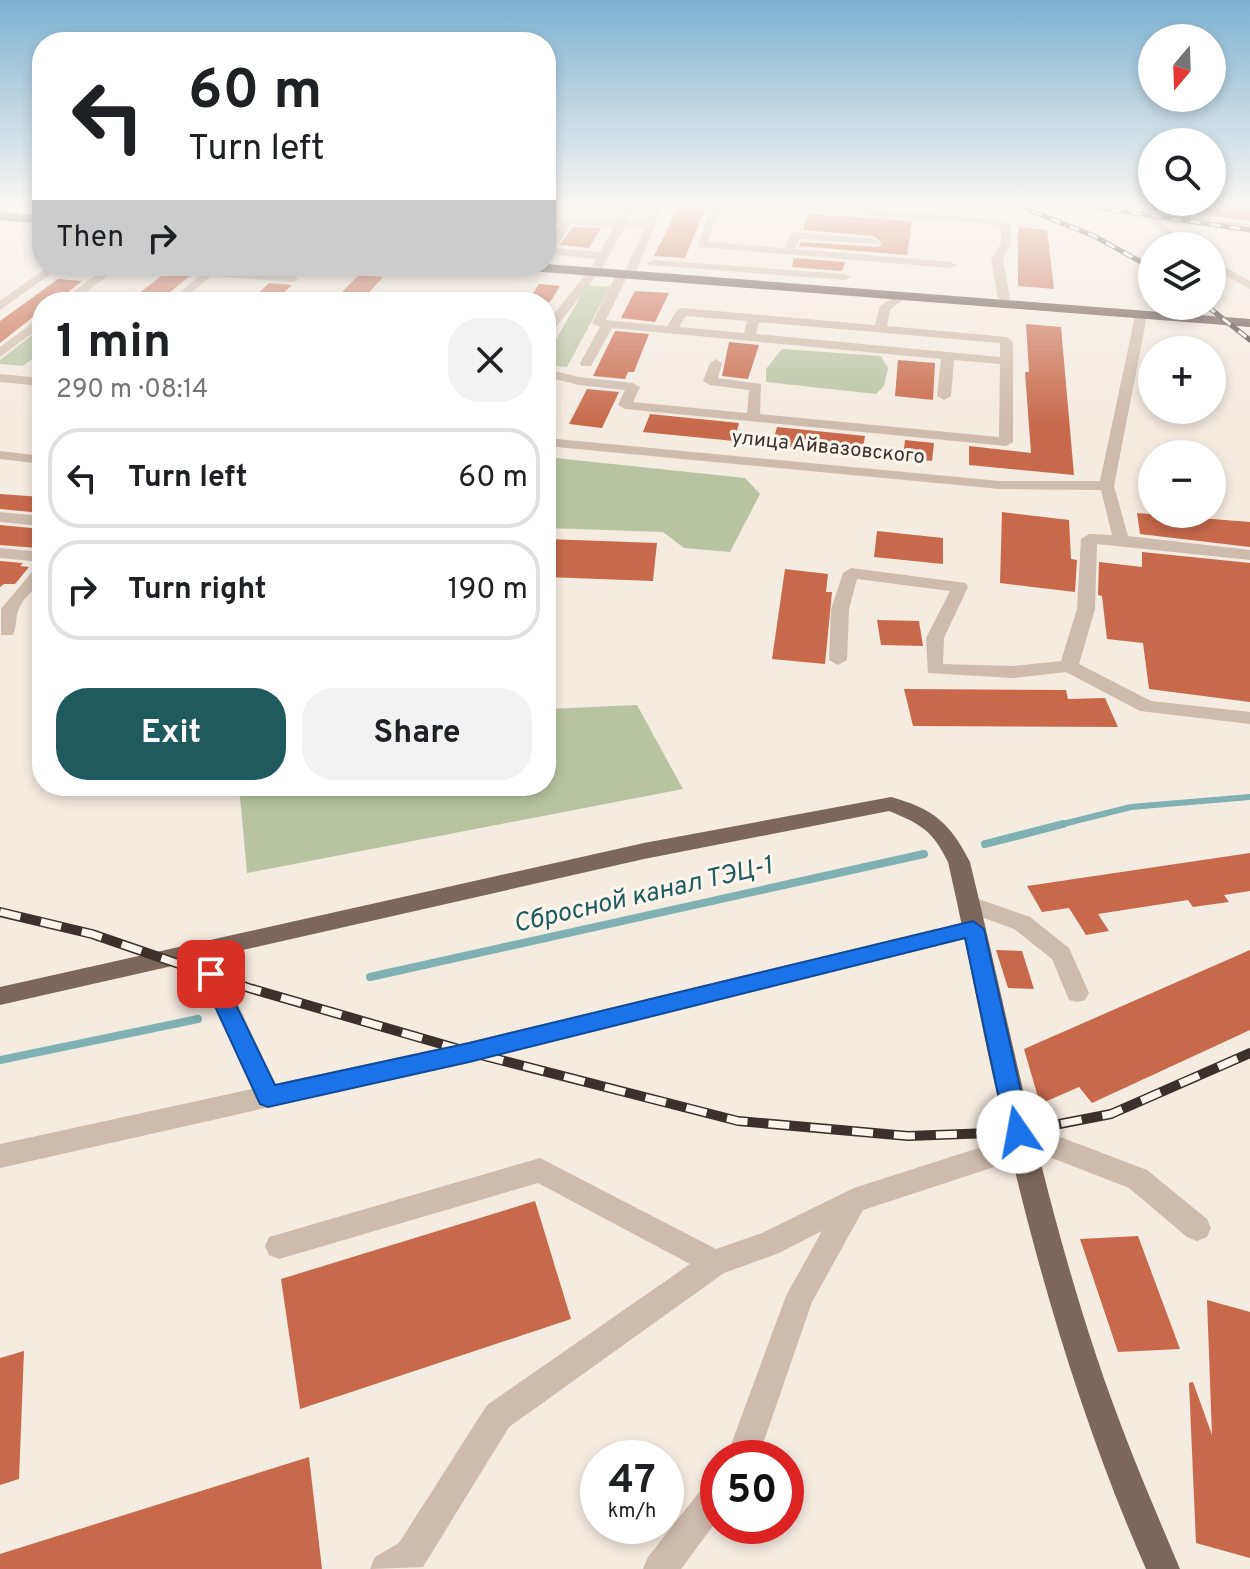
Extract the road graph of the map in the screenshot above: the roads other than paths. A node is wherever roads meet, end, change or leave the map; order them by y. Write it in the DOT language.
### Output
graph roads {
  1 [pos="40,277"];
  2 [pos="99,277"];
  3 [pos="202,277"];
  4 [pos="271,277"];
  5 [pos="588,277"];
  6 [pos="625,277"];
  7 [pos="714,277"];
  8 [pos="776,277"];
  9 [pos="845,277"];
  10 [pos="1000,277"];
  11 [pos="293,279"];
  12 [pos="843,285"];
  13 [pos="79,292"];
  14 [pos="185,292"];
  15 [pos="900,297"];
  16 [pos="1004,298"];
  17 [pos="0,306"];
  18 [pos="1138,312"];
  19 [pos="1138,312"];
  20 [pos="556,315"];
  21 [pos="1226,315"];
  22 [pos="1250,316"];
  23 [pos="754,318"];
  24 [pos="1138,320"];
  25 [pos="1220,320"];
  26 [pos="603,323"];
  27 [pos="1250,323"];
  28 [pos="32,328"];
  29 [pos="880,329"];
  30 [pos="671,330"];
  31 [pos="725,337"];
  32 [pos="748,339"];
  33 [pos="0,353"];
  34 [pos="948,356"];
  35 [pos="1006,361"];
  36 [pos="586,363"];
  37 [pos="556,375"];
  38 [pos="0,378"];
  39 [pos="32,381"];
  40 [pos="944,396"];
  41 [pos="753,417"];
  42 [pos="556,443"];
  43 [pos="0,455"];
  44 [pos="32,459"];
  45 [pos="1107,486"];
  46 [pos="0,517"];
  47 [pos="32,520"];
  48 [pos="1121,540"];
  49 [pos="0,553"];
  50 [pos="1250,555"];
  51 [pos="32,556"];
  52 [pos="32,582"];
  53 [pos="7,631"];
  54 [pos="838,660"];
  55 [pos="1069,666"];
  56 [pos="1250,718"];
  57 [pos="970,904"];
  58 [pos="973,929"];
  59 [pos="203,952"];
  60 [pos="1077,993"];
  61 [pos="0,996"];
  62 [pos="268,1097"];
  63 [pos="1022,1146"];
  64 [pos="0,1156"];
  65 [pos="854,1201"];
  66 [pos="1197,1228"];
  67 [pos="279,1246"];
  68 [pos="715,1263"];
  69 [pos="748,1440"];
  70 [pos="700,1517"];
  71 [pos="387,1569"];
  72 [pos="660,1569"];
  73 [pos="1163,1569"];
  1 -- 17 [label="street"];
  2 -- 13 [label="street"];
  3 -- 14 [label="street"];
  4 -- 11 [label="street"];
  5 -- 20 [label="street"];
  6 -- 26 [label="street"];
  7 -- 12 [label="highway"];
  8 -- 12 [label="street"];
  9 -- 12 [label="street"];
  10 -- 16 [label="street"];
  12 -- 15 [label="highway"];
  12 -- 16 [label="highway"];
  15 -- 19 [label="highway"];
  15 -- 29 [label="street"];
  16 -- 18 [label="highway"];
  21 -- 22 [label="highway"];
  23 -- 29 [label="street"];
  23 -- 30 [label="street"];
  23 -- 32 [label="street"];
  24 -- 45 [label="street"];
  25 -- 27 [label="highway"];
  26 -- 30 [label="street"];
  26 -- 36 [label="street"];
  28 -- 33 [label="street"];
  29 -- 35 [label="street"];
  30 -- 31 [label="street"];
  31 -- 32 [label="street"];
  31 -- 41 [label="street"];
  32 -- 34 [label="street"];
  34 -- 35 [label="street"];
  34 -- 40 [label="street"];
  35 -- 41 [label="street"];
  37 -- 41 [label="street"];
  38 -- 39 [label="street"];
  42 -- 45 [label="street, улица Айвазовского"];
  43 -- 44 [label="street"];
  45 -- 48 [label="street"];
  46 -- 47 [label="street"];
  48 -- 50 [label="street"];
  48 -- 55 [label="street"];
  49 -- 51 [label="street"];
  52 -- 53 [label="street"];
  54 -- 55 [label="street"];
  55 -- 56 [label="street"];
  57 -- 58 [label="main road"];
  57 -- 59 [label="main road"];
  57 -- 60 [label="street"];
  58 -- 62 [label="street"];
  58 -- 63 [label="main road"];
  59 -- 61 [label="main road"];
  59 -- 62 [label="street"];
  62 -- 64 [label="street"];
  63 -- 65 [label="street"];
  63 -- 66 [label="street"];
  63 -- 73 [label="main road"];
  65 -- 68 [label="street"];
  65 -- 69 [label="street"];
  67 -- 68 [label="street"];
  68 -- 71 [label="street"];
  70 -- 72 [label="street"];
}
